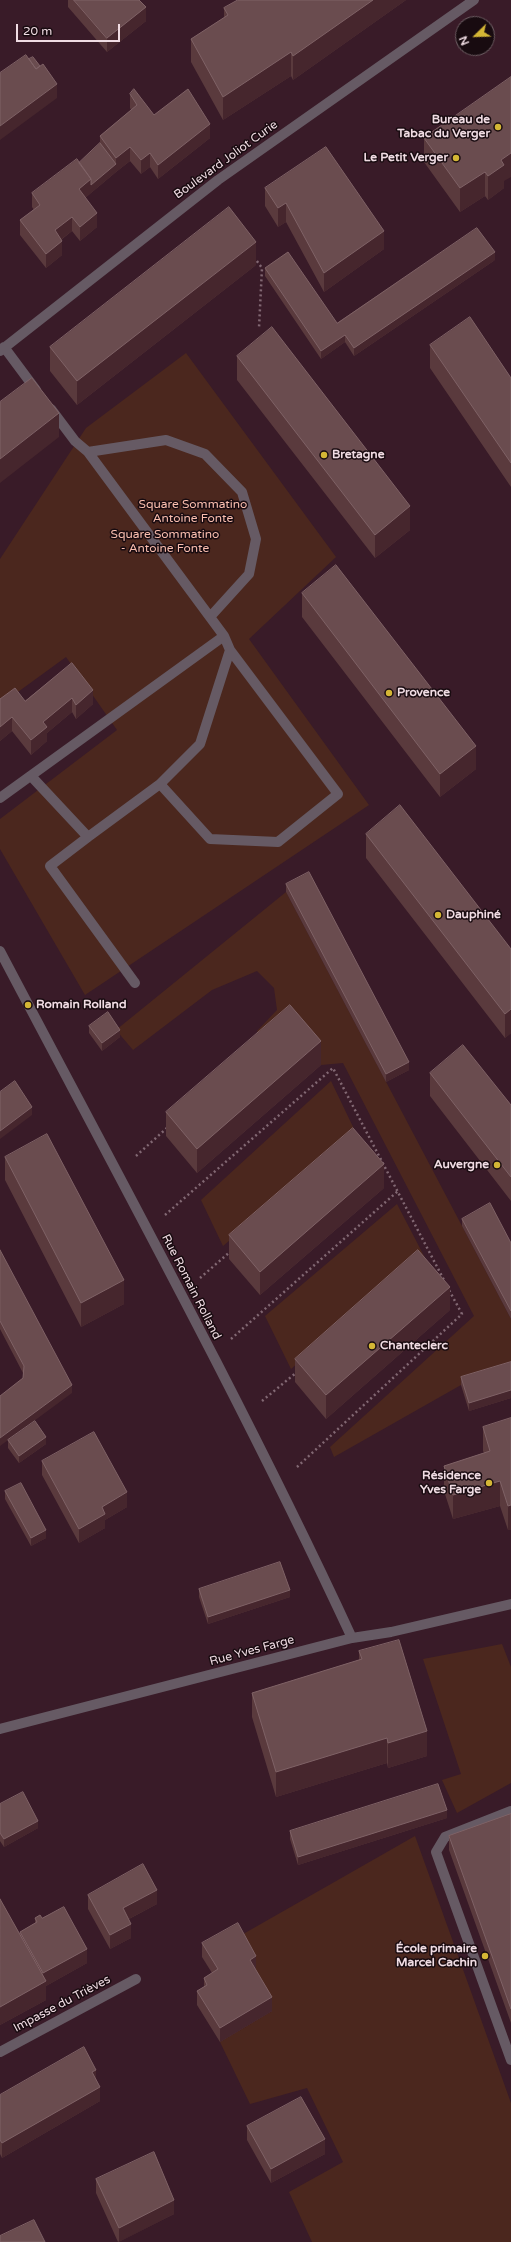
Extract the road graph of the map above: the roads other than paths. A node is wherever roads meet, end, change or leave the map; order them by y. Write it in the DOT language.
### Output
graph roads {
  1 [pos="474,0"];
  2 [pos="2,349"];
  3 [pos="88,452"];
  4 [pos="210,617"];
  5 [pos="224,636"];
  6 [pos="230,650"];
  7 [pos="31,776"];
  8 [pos="160,784"];
  9 [pos="0,798"];
  10 [pos="88,837"];
  11 [pos="0,951"];
  12 [pos="135,983"];
  13 [pos="510,1608"];
  14 [pos="352,1638"];
  15 [pos="0,1729"];
  16 [pos="511,1811"];
  17 [pos="136,1979"];
  18 [pos="0,2052"];
  19 [pos="511,2060"];
  1 -- 2 [label="street, Boulevard Joliot Curie"];
  2 -- 3 [label="street"];
  3 -- 4 [label="street"];
  3 -- 4 [label="street"];
  4 -- 5 [label="street"];
  5 -- 6 [label="street"];
  5 -- 7 [label="street"];
  6 -- 8 [label="street"];
  6 -- 8 [label="street"];
  7 -- 9 [label="street"];
  7 -- 10 [label="street"];
  8 -- 10 [label="street"];
  10 -- 12 [label="street"];
  11 -- 14 [label="street, Rue Romain Rolland"];
  13 -- 14 [label="street, Rue Yves Farge"];
  14 -- 15 [label="street, Rue Yves Farge"];
  16 -- 19 [label="street"];
  17 -- 18 [label="street, Impasse du Trièves"];
}
